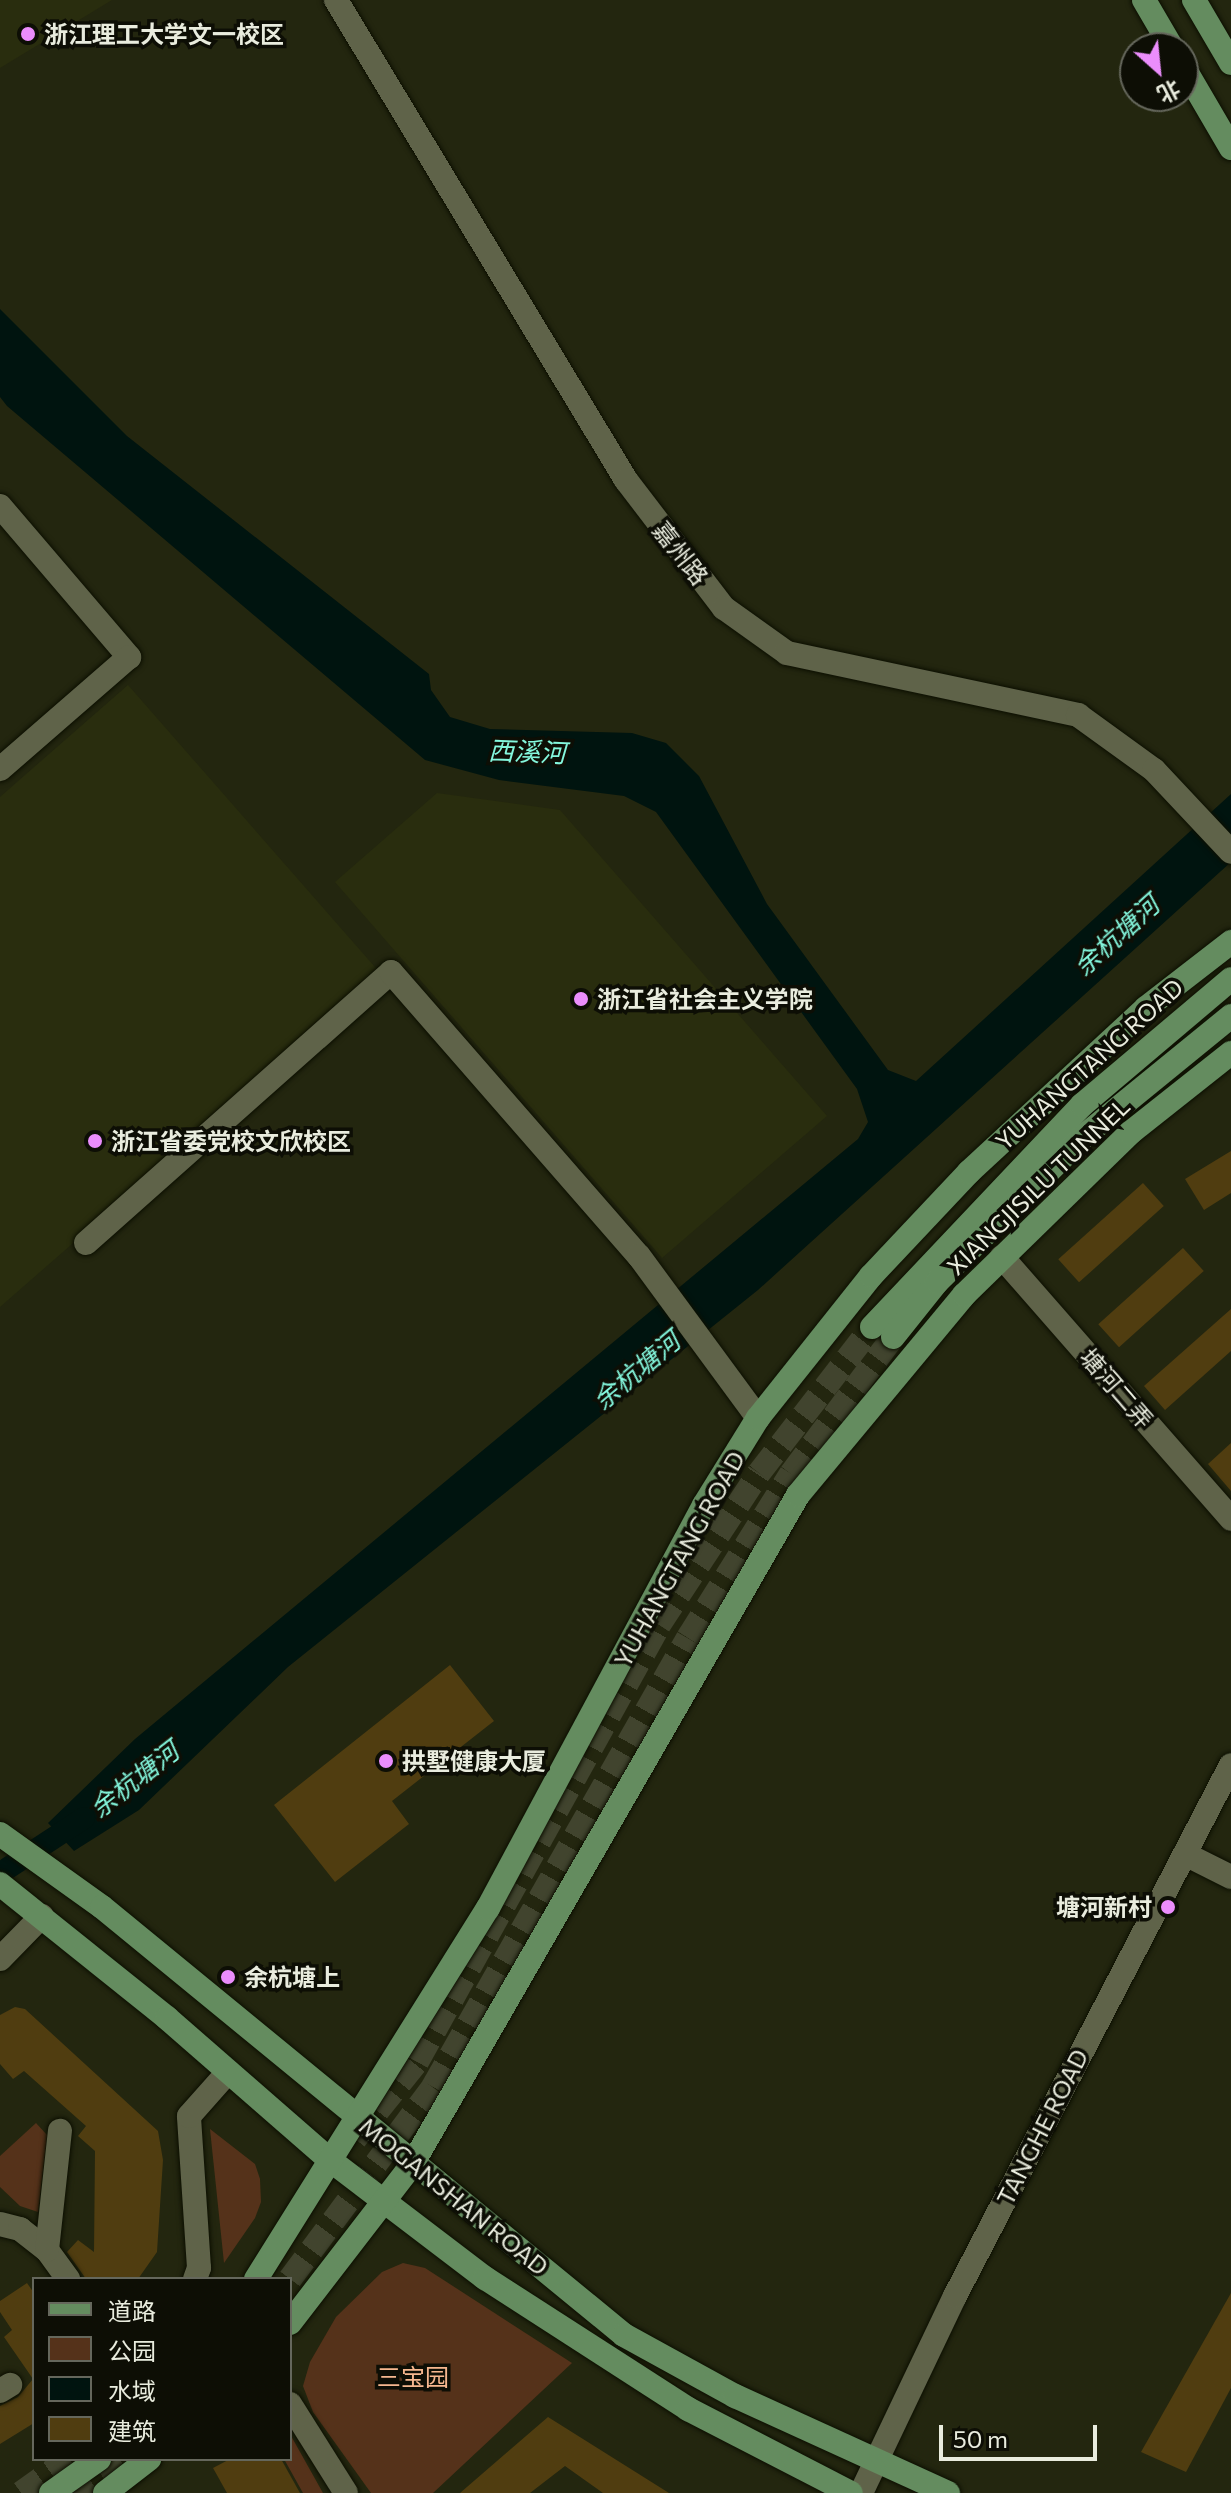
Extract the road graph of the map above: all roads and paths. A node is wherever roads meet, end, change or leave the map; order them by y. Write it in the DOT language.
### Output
graph roads {
  1 [pos="336,0"];
  2 [pos="1144,0"];
  3 [pos="1194,0"];
  4 [pos="1163,32"];
  5 [pos="1231,63"];
  6 [pos="1199,93"];
  7 [pos="1231,148"];
  8 [pos="0,506"];
  9 [pos="0,769"];
  10 [pos="1231,852"];
  11 [pos="1231,942"];
  12 [pos="1231,979"];
  13 [pos="1231,1016"];
  14 [pos="1231,1053"];
  15 [pos="86,1243"];
  16 [pos="1002,1257"];
  17 [pos="758,1418"];
  18 [pos="1231,1519"];
  19 [pos="1231,1765"];
  20 [pos="8,1840"];
  21 [pos="1185,1854"];
  22 [pos="1231,1877"];
  23 [pos="0,1884"];
  24 [pos="42,1916"];
  25 [pos="0,1959"];
  26 [pos="228,2072"];
  27 [pos="358,2117"];
  28 [pos="60,2131"];
  29 [pos="330,2160"];
  30 [pos="413,2163"];
  31 [pos="388,2200"];
  32 [pos="0,2224"];
  33 [pos="47,2250"];
  34 [pos="67,2277"];
  35 [pos="196,2277"];
  36 [pos="257,2277"];
  37 [pos="292,2320"];
  38 [pos="292,2407"];
  39 [pos="96,2461"];
  40 [pos="146,2461"];
  41 [pos="877,2465"];
  42 [pos="51,2493"];
  43 [pos="105,2493"];
  44 [pos="346,2493"];
  45 [pos="851,2493"];
  46 [pos="861,2493"];
  47 [pos="948,2493"];
  1 -- 10 [label="street, 嘉州路"];
  2 -- 4 [label="main road"];
  3 -- 5 [label="main road"];
  6 -- 7 [label="main road"];
  8 -- 9 [label="street"];
  11 -- 17 [label="main road, YUHANGTANG ROAD"];
  12 -- 13 [label="main road, XIANGJISILU TUNNEL"];
  14 -- 16 [label="main road"];
  15 -- 17 [label="street"];
  16 -- 18 [label="street, 塘河二弄"];
  16 -- 30 [label="main road"];
  17 -- 27 [label="main road, YUHANGTANG ROAD"];
  19 -- 21 [label="street, TANGHE ROAD"];
  20 -- 27 [label="main road, MOGANSHAN ROAD"];
  21 -- 22 [label="street"];
  21 -- 41 [label="street, TANGHE ROAD"];
  23 -- 24 [label="main road, MOGANSHAN ROAD"];
  24 -- 25 [label="street"];
  24 -- 26 [label="main road, MOGANSHAN ROAD"];
  26 -- 29 [label="main road, MOGANSHAN ROAD"];
  26 -- 35 [label="street"];
  27 -- 29 [label="main road, YUHANGTANG ROAD"];
  27 -- 30 [label="main road, MOGANSHAN ROAD"];
  28 -- 33 [label="street"];
  29 -- 31 [label="main road, MOGANSHAN ROAD"];
  29 -- 36 [label="main road, YUHANGTANG ROAD"];
  30 -- 31 [label="main road"];
  30 -- 41 [label="main road, MOGANSHAN ROAD"];
  31 -- 37 [label="main road"];
  31 -- 45 [label="main road, MOGANSHAN ROAD"];
  32 -- 33 [label="street"];
  33 -- 34 [label="street"];
  38 -- 44 [label="street"];
  39 -- 42 [label="main road"];
  40 -- 43 [label="main road"];
  41 -- 46 [label="street, TANGHE ROAD"];
  41 -- 47 [label="main road, MOGANSHAN ROAD"];
}
